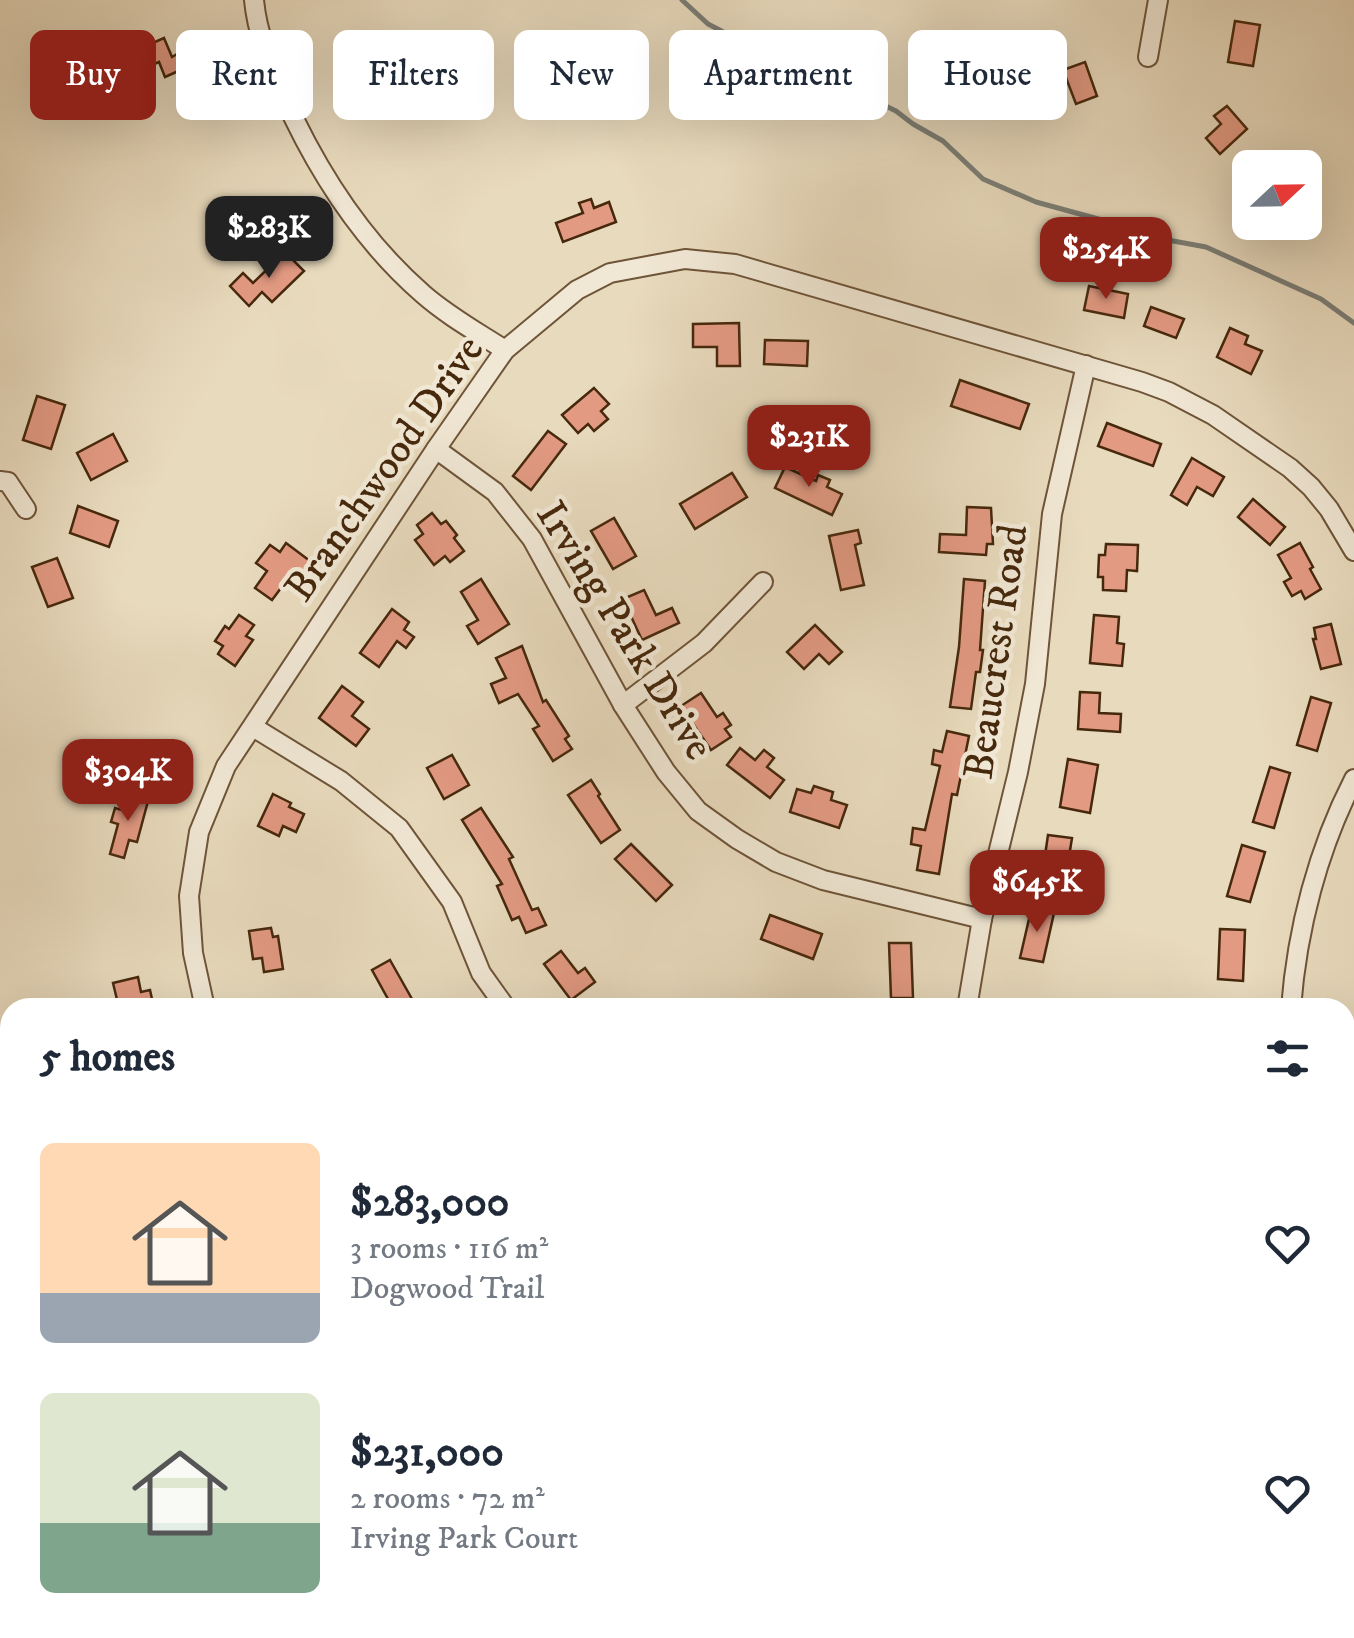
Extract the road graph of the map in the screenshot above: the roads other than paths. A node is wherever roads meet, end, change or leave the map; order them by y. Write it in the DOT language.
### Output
graph roads {
  1 [pos="254,0"];
  2 [pos="1158,0"];
  3 [pos="1148,57"];
  4 [pos="506,350"];
  5 [pos="1086,365"];
  6 [pos="436,449"];
  7 [pos="0,480"];
  8 [pos="26,509"];
  9 [pos="1354,551"];
  10 [pos="763,582"];
  11 [pos="623,705"];
  12 [pos="253,726"];
  13 [pos="1354,778"];
  14 [pos="982,918"];
  15 [pos="203,998"];
  16 [pos="499,998"];
  17 [pos="969,998"];
  18 [pos="1292,998"];
  1 -- 4 [label="street"];
  2 -- 3 [label="street"];
  4 -- 5 [label="street, Branchwood Drive"];
  4 -- 6 [label="street, Branchwood Drive"];
  5 -- 9 [label="street, Branchwood Drive"];
  5 -- 14 [label="street, Beaucrest Road"];
  6 -- 11 [label="street, Irving Park Drive"];
  6 -- 12 [label="street, Branchwood Drive"];
  7 -- 8 [label="street"];
  10 -- 11 [label="street"];
  11 -- 14 [label="street, Irving Park Drive"];
  12 -- 15 [label="street, Branchwood Drive"];
  12 -- 16 [label="street"];
  13 -- 18 [label="street"];
  14 -- 17 [label="street, Beaucrest Road"];
}
